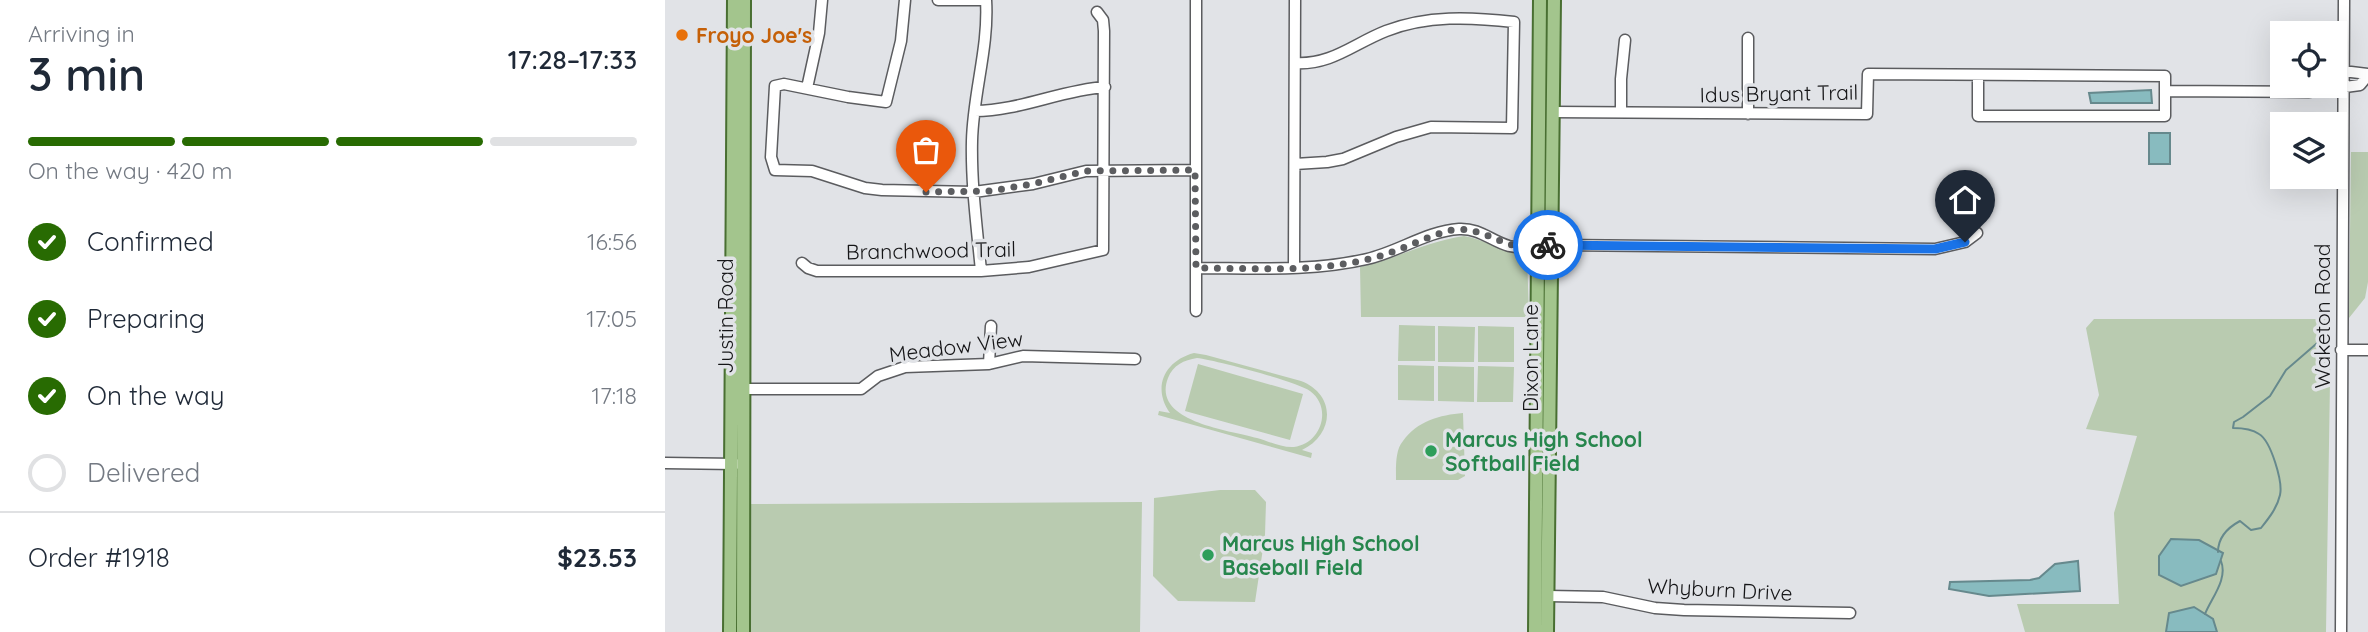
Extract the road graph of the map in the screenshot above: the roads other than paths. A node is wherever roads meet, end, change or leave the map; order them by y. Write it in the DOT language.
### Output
graph roads {
  1 [pos="734,0"];
  2 [pos="744,0"];
  3 [pos="822,0"];
  4 [pos="905,0"];
  5 [pos="938,0"];
  6 [pos="979,0"];
  7 [pos="986,0"];
  8 [pos="1196,0"];
  9 [pos="1295,0"];
  10 [pos="1540,0"];
  11 [pos="1554,0"];
  12 [pos="2344,0"];
  13 [pos="1097,12"];
  14 [pos="2343,21"];
  15 [pos="1748,37"];
  16 [pos="1625,40"];
  17 [pos="1295,63"];
  18 [pos="2347,73"];
  19 [pos="2368,74"];
  20 [pos="1978,75"];
  21 [pos="1105,87"];
  22 [pos="2347,87"];
  23 [pos="807,88"];
  24 [pos="2270,90"];
  25 [pos="2165,91"];
  26 [pos="2343,98"];
  27 [pos="975,111"];
  28 [pos="1552,112"];
  29 [pos="1621,112"];
  30 [pos="1748,114"];
  31 [pos="1294,164"];
  32 [pos="1104,170"];
  33 [pos="1195,170"];
  34 [pos="974,192"];
  35 [pos="1977,233"];
  36 [pos="1543,246"];
  37 [pos="802,263"];
  38 [pos="1196,268"];
  39 [pos="1294,268"];
  40 [pos="981,271"];
  41 [pos="1196,311"];
  42 [pos="991,326"];
  43 [pos="2341,350"];
  44 [pos="2368,350"];
  45 [pos="1135,359"];
  46 [pos="989,364"];
  47 [pos="743,389"];
  48 [pos="665,463"];
  49 [pos="737,464"];
  50 [pos="1548,596"];
  51 [pos="1850,613"];
  52 [pos="730,632"];
  53 [pos="743,632"];
  54 [pos="1535,632"];
  55 [pos="1547,632"];
  56 [pos="2341,632"];
  1 -- 49 [label="main road, Justin Road"];
  2 -- 47 [label="main road, Justin Road"];
  3 -- 23 [label="street"];
  4 -- 23 [label="street"];
  5 -- 6 [label="street"];
  7 -- 27 [label="street"];
  8 -- 33 [label="street"];
  9 -- 17 [label="street"];
  10 -- 36 [label="main road, Dixon Lane"];
  11 -- 28 [label="main road, Dixon Lane"];
  12 -- 14 [label="street, Waketon Road"];
  13 -- 21 [label="street"];
  15 -- 30 [label="street"];
  16 -- 29 [label="street"];
  17 -- 31 [label="street"];
  17 -- 31 [label="street"];
  18 -- 19 [label="street"];
  19 -- 22 [label="street"];
  20 -- 25 [label="street, Idus Bryant Trail"];
  20 -- 25 [label="street"];
  20 -- 30 [label="street, Idus Bryant Trail"];
  21 -- 27 [label="street"];
  21 -- 32 [label="street"];
  23 -- 34 [label="street"];
  24 -- 25 [label="street"];
  26 -- 43 [label="street, Waketon Road"];
  27 -- 34 [label="street"];
  28 -- 29 [label="street, Idus Bryant Trail"];
  28 -- 36 [label="main road, Dixon Lane"];
  29 -- 30 [label="street, Idus Bryant Trail"];
  31 -- 39 [label="street"];
  32 -- 33 [label="street"];
  32 -- 34 [label="street"];
  32 -- 40 [label="street, Branchwood Trail"];
  33 -- 38 [label="street"];
  34 -- 40 [label="street"];
  35 -- 36 [label="street"];
  36 -- 39 [label="street"];
  36 -- 50 [label="main road, Dixon Lane"];
  36 -- 54 [label="main road, Dixon Lane"];
  37 -- 40 [label="street, Branchwood Trail"];
  38 -- 39 [label="street"];
  38 -- 41 [label="street"];
  42 -- 46 [label="street"];
  43 -- 44 [label="street"];
  43 -- 56 [label="street, Waketon Road"];
  45 -- 46 [label="street, Meadow View"];
  46 -- 47 [label="street, Meadow View"];
  47 -- 49 [label="main road, Justin Road"];
  48 -- 49 [label="street"];
  49 -- 52 [label="main road, Justin Road"];
  49 -- 53 [label="main road, Justin Road"];
  50 -- 51 [label="street, Whyburn Drive"];
  50 -- 55 [label="main road, Dixon Lane"];
}
